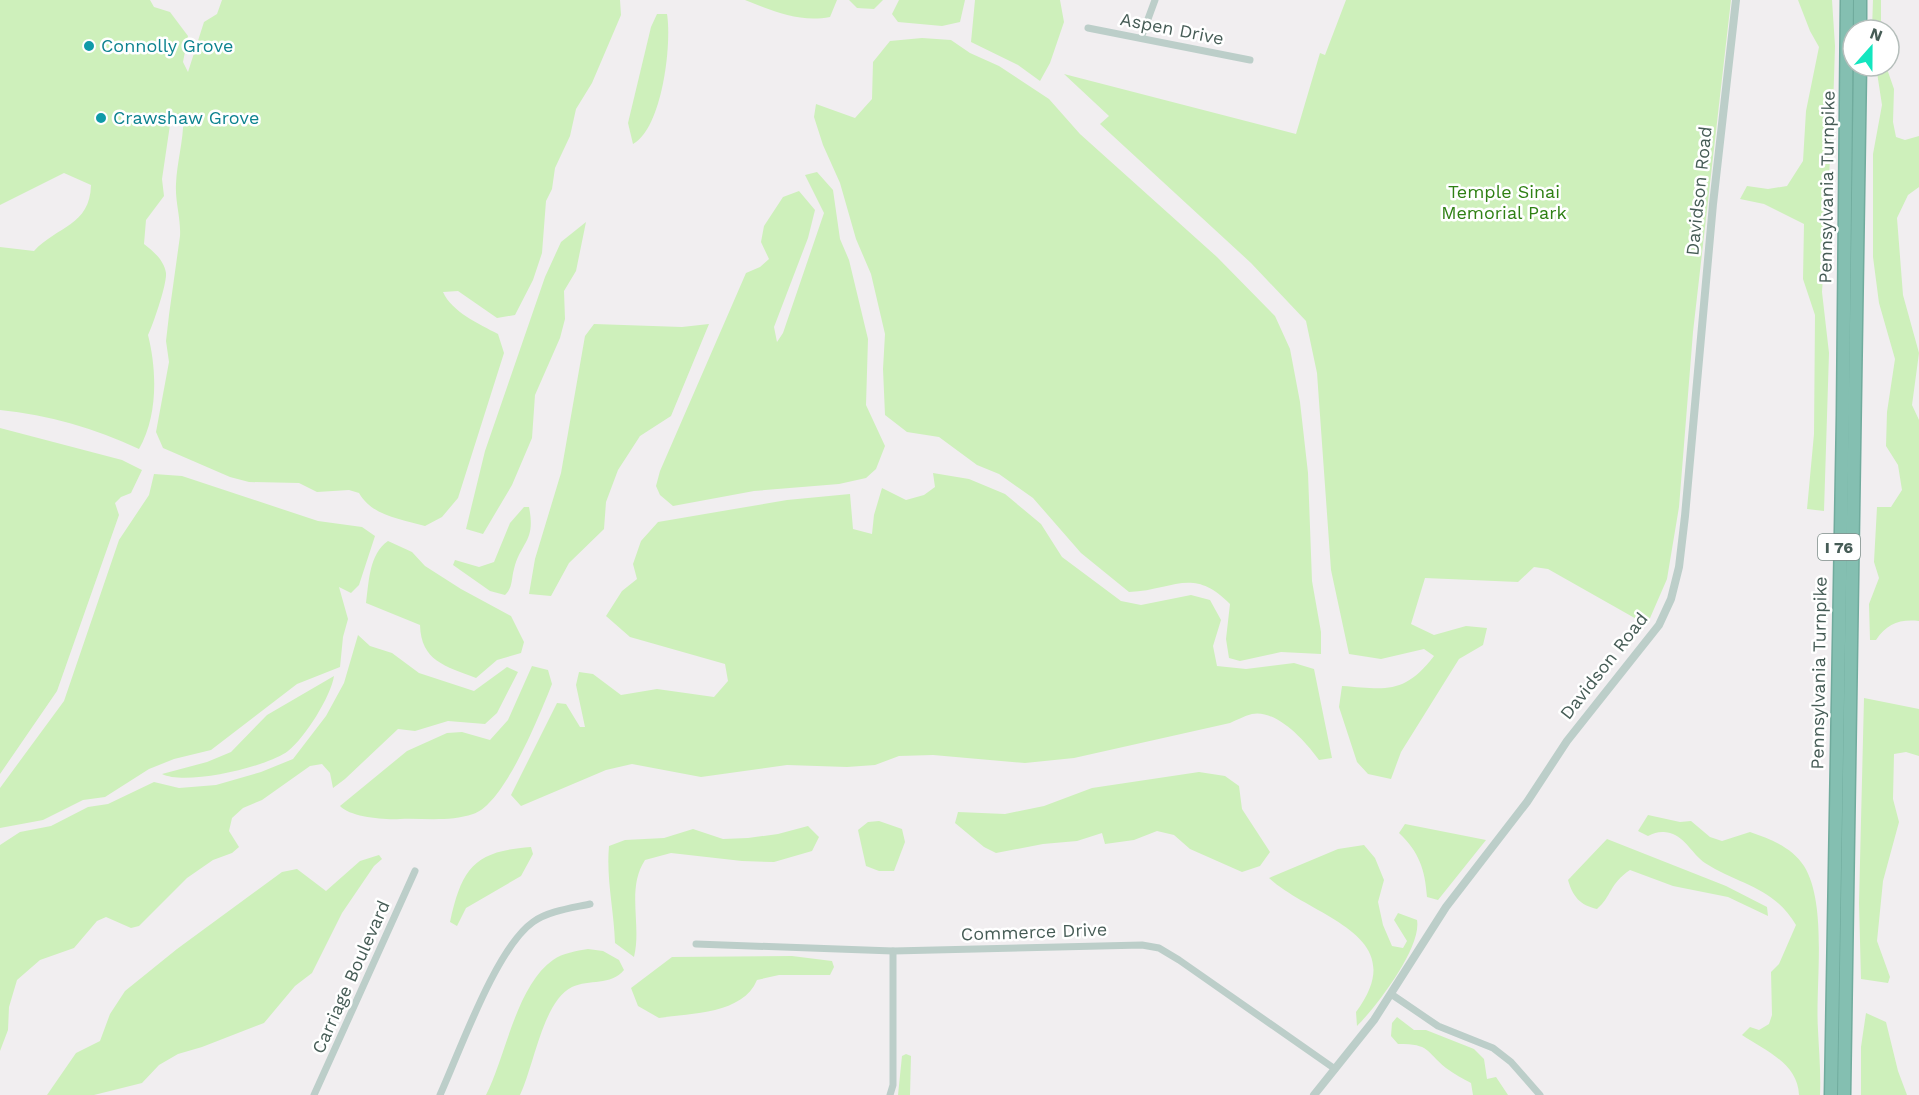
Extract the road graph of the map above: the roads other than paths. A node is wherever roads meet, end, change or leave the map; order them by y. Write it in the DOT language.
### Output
graph roads {
  1 [pos="1155,0"];
  2 [pos="1736,0"];
  3 [pos="1847,0"];
  4 [pos="1860,0"];
  5 [pos="1860,18"];
  6 [pos="1088,27"];
  7 [pos="1141,38"];
  8 [pos="1250,60"];
  9 [pos="1860,78"];
  10 [pos="415,871"];
  11 [pos="590,904"];
  12 [pos="696,944"];
  13 [pos="894,951"];
  14 [pos="1391,994"];
  15 [pos="1335,1069"];
  16 [pos="314,1095"];
  17 [pos="440,1095"];
  18 [pos="890,1095"];
  19 [pos="1314,1095"];
  20 [pos="1540,1095"];
  21 [pos="1831,1095"];
  22 [pos="1844,1095"];
  1 -- 7 [label="street"];
  2 -- 14 [label="street, Davidson Road"];
  3 -- 21 [label="highway, Pennsylvania Turnpike / I 76"];
  4 -- 5 [label="highway"];
  6 -- 7 [label="street, Aspen Drive"];
  7 -- 8 [label="street, Aspen Drive"];
  9 -- 22 [label="highway, Pennsylvania Turnpike / I 76"];
  10 -- 16 [label="street, Carriage Boulevard"];
  11 -- 17 [label="street"];
  12 -- 13 [label="street, Commerce Drive"];
  13 -- 15 [label="street, Commerce Drive"];
  13 -- 18 [label="street"];
  14 -- 15 [label="street, Davidson Road"];
  14 -- 20 [label="street"];
  15 -- 19 [label="street, Davidson Road"];
}
